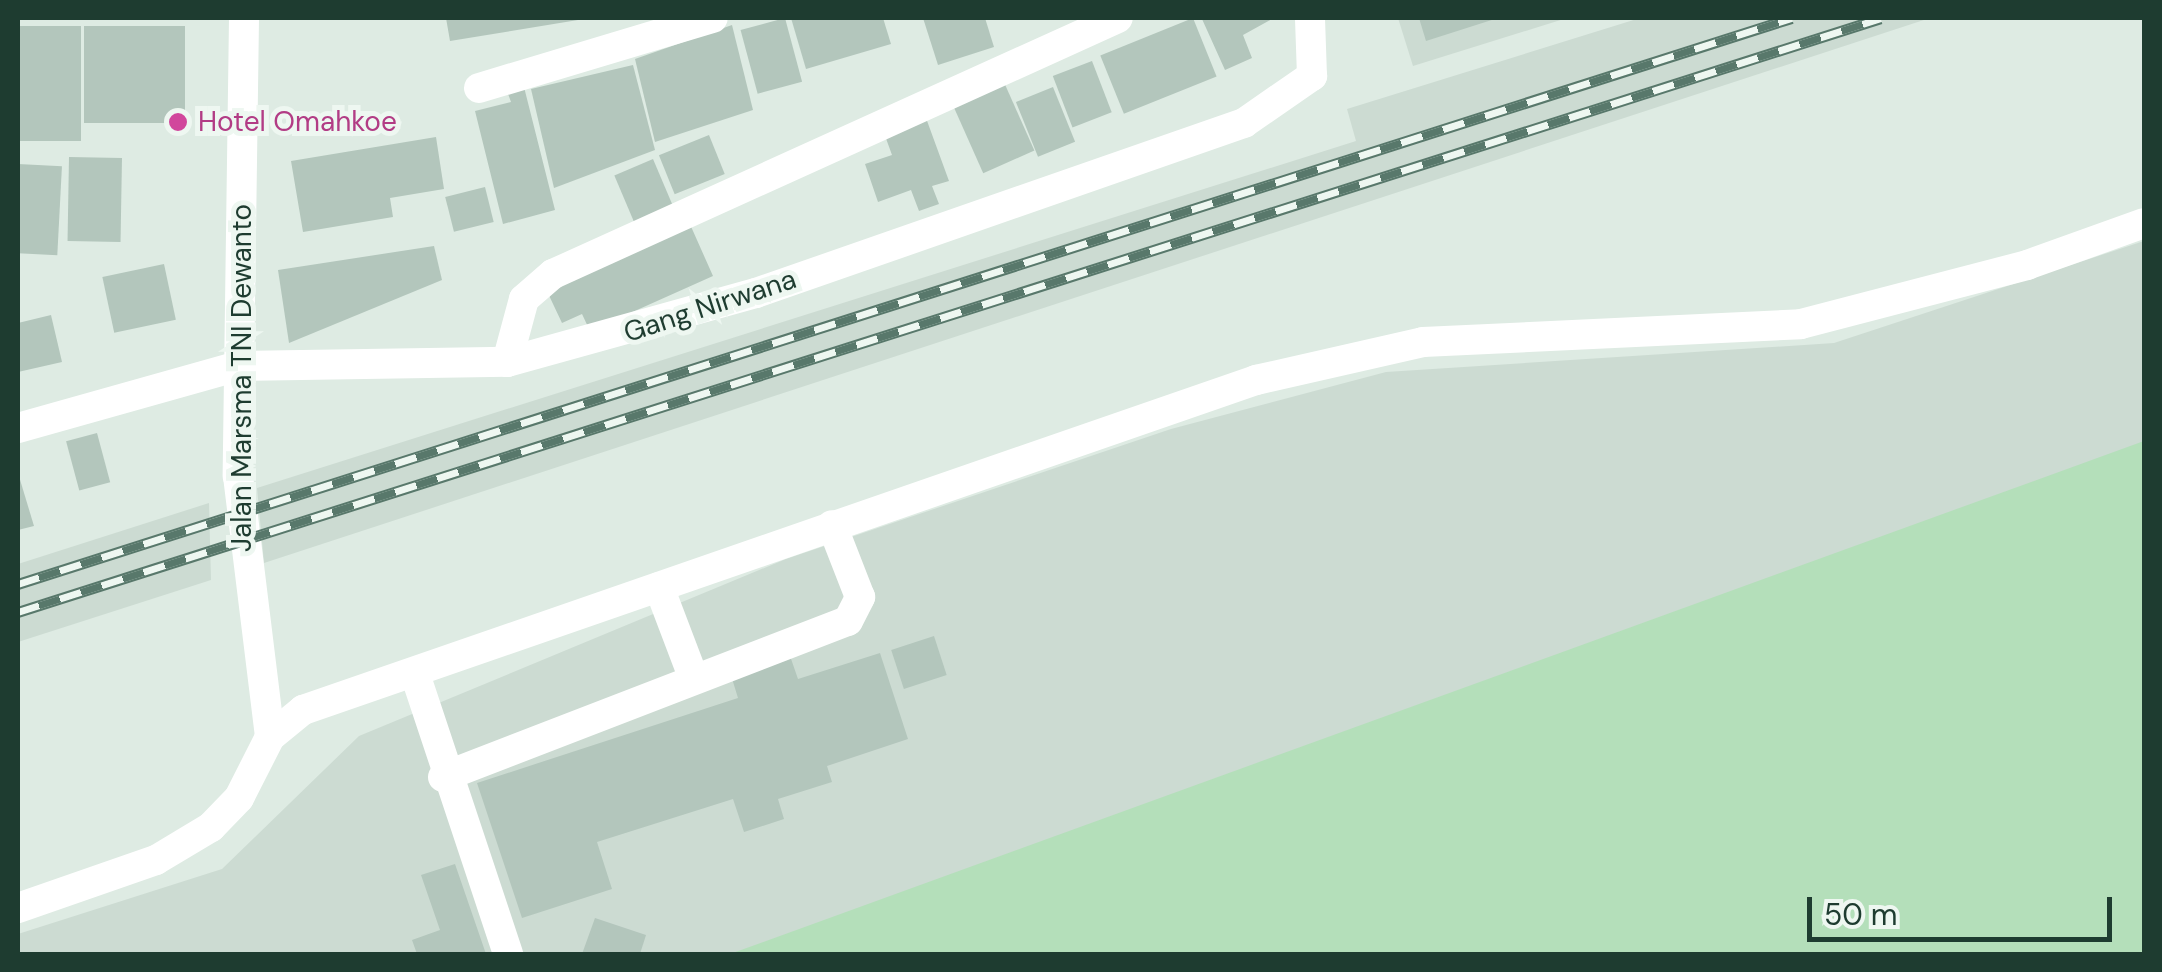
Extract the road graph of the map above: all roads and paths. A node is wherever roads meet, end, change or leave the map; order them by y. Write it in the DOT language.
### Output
graph roads {
  1 [pos="244,18"];
  2 [pos="712,18"];
  3 [pos="1118,18"];
  4 [pos="1310,18"];
  5 [pos="479,88"];
  6 [pos="2144,223"];
  7 [pos="507,362"];
  8 [pos="239,366"];
  9 [pos="18,428"];
  10 [pos="832,525"];
  11 [pos="660,587"];
  12 [pos="415,674"];
  13 [pos="694,678"];
  14 [pos="270,737"];
  15 [pos="443,777"];
  16 [pos="18,908"];
  17 [pos="508,954"];
  1 -- 8 [label="street, Jalan Marsma TNI Dewanto"];
  2 -- 5 [label="street"];
  3 -- 7 [label="street"];
  4 -- 7 [label="street, Gang Nirwana"];
  6 -- 10 [label="street"];
  7 -- 8 [label="street, Gang Nirwana"];
  8 -- 9 [label="street, Gang Nirwana"];
  8 -- 14 [label="street, Jalan Marsma TNI Dewanto"];
  10 -- 11 [label="street"];
  10 -- 13 [label="street"];
  11 -- 12 [label="street"];
  11 -- 13 [label="street"];
  12 -- 14 [label="street"];
  12 -- 15 [label="street"];
  13 -- 15 [label="street"];
  14 -- 16 [label="street"];
  15 -- 17 [label="street"];
}
